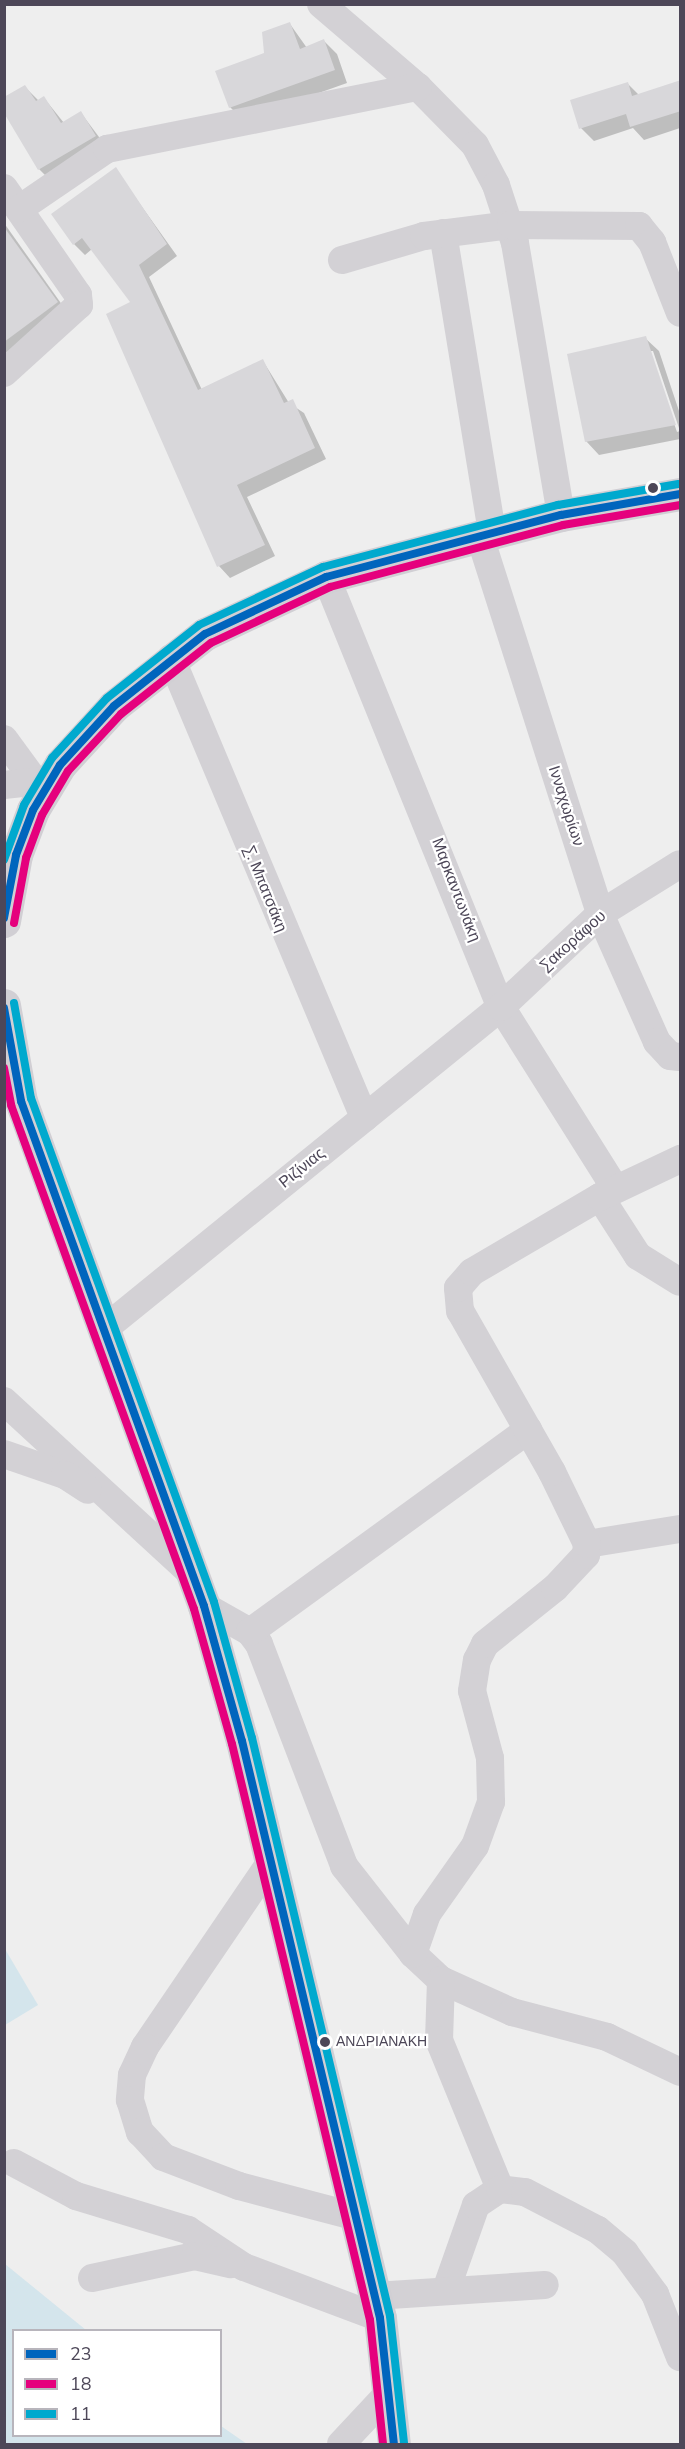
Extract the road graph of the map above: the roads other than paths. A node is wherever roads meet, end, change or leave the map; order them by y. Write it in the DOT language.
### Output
graph roads {
  1 [pos="328,7"];
  2 [pos="418,87"];
  3 [pos="12,198"];
  4 [pos="511,225"];
  5 [pos="443,234"];
  6 [pos="342,260"];
  7 [pos="681,313"];
  8 [pos="4,373"];
  9 [pos="681,494"];
  10 [pos="561,515"];
  11 [pos="486,535"];
  12 [pos="326,577"];
  13 [pos="171,658"];
  14 [pos="4,739"];
  15 [pos="42,780"];
  16 [pos="4,785"];
  17 [pos="10,851"];
  18 [pos="681,864"];
  19 [pos="600,914"];
  20 [pos="4,921"];
  21 [pos="4,1005"];
  22 [pos="501,1007"];
  23 [pos="681,1057"];
  24 [pos="363,1118"];
  25 [pos="681,1159"];
  26 [pos="608,1193"];
  27 [pos="681,1282"];
  28 [pos="103,1330"];
  29 [pos="4,1401"];
  30 [pos="528,1430"];
  31 [pos="4,1454"];
  32 [pos="127,1516"];
  33 [pos="681,1529"];
  34 [pos="587,1544"];
  35 [pos="193,1575"];
  36 [pos="204,1606"];
  37 [pos="250,1632"];
  38 [pos="272,1860"];
  39 [pos="413,1954"];
  40 [pos="441,1980"];
  41 [pos="681,2072"];
  42 [pos="14,2163"];
  43 [pos="500,2189"];
  44 [pos="357,2217"];
  45 [pos="244,2267"];
  46 [pos="92,2278"];
  47 [pos="545,2285"];
  48 [pos="446,2290"];
  49 [pos="377,2307"];
  50 [pos="681,2357"];
  51 [pos="387,2394"];
  52 [pos="341,2445"];
  53 [pos="394,2445"];
  1 -- 2 [label="street"];
  2 -- 3 [label="street"];
  2 -- 4 [label="street"];
  3 -- 8 [label="street"];
  4 -- 5 [label="street"];
  4 -- 7 [label="street"];
  4 -- 10 [label="street"];
  5 -- 6 [label="street"];
  5 -- 11 [label="street, Ινναχωρίων"];
  9 -- 10 [label="main road"];
  10 -- 11 [label="main road"];
  11 -- 12 [label="main road"];
  11 -- 19 [label="street, Ινναχωρίων"];
  12 -- 13 [label="main road"];
  12 -- 22 [label="street, Μαρκαντωνάκη"];
  13 -- 15 [label="main road"];
  13 -- 24 [label="street, Σ. Μπατσάκη"];
  14 -- 15 [label="street"];
  15 -- 16 [label="street"];
  15 -- 17 [label="main road"];
  17 -- 20 [label="main road"];
  18 -- 19 [label="street, Σακοράφου"];
  19 -- 22 [label="street, Σακοράφου"];
  19 -- 23 [label="street, Ινναχωρίων"];
  21 -- 28 [label="main road"];
  22 -- 24 [label="street, Ριζίνιας"];
  22 -- 26 [label="street, Μαρκαντωνάκη"];
  24 -- 28 [label="street, Ριζίνιας"];
  25 -- 26 [label="street"];
  26 -- 27 [label="street, Μαρκαντωνάκη"];
  26 -- 30 [label="street"];
  28 -- 35 [label="main road"];
  29 -- 32 [label="street"];
  30 -- 34 [label="street"];
  30 -- 37 [label="street"];
  31 -- 32 [label="street"];
  32 -- 35 [label="street"];
  33 -- 34 [label="street"];
  34 -- 39 [label="street"];
  35 -- 36 [label="main road"];
  36 -- 37 [label="street"];
  36 -- 38 [label="main road"];
  37 -- 39 [label="street"];
  38 -- 44 [label="main road"];
  38 -- 44 [label="street"];
  39 -- 40 [label="street"];
  40 -- 41 [label="street"];
  40 -- 43 [label="street"];
  42 -- 45 [label="street"];
  43 -- 48 [label="street"];
  43 -- 50 [label="street"];
  44 -- 49 [label="main road"];
  45 -- 46 [label="street"];
  45 -- 49 [label="street"];
  47 -- 48 [label="street"];
  48 -- 49 [label="street"];
  49 -- 51 [label="main road"];
  51 -- 52 [label="street"];
  51 -- 53 [label="main road"];
}
